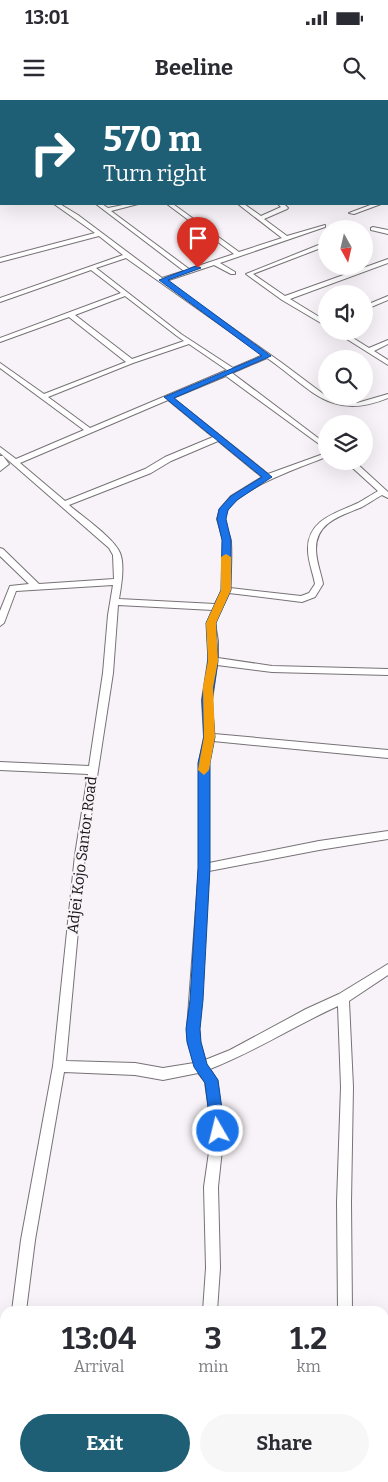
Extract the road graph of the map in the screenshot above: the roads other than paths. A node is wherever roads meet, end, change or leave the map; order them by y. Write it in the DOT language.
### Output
graph roads {
  1 [pos="58,205"];
  2 [pos="100,205"];
  3 [pos="130,205"];
  4 [pos="171,205"];
  5 [pos="242,205"];
  6 [pos="282,205"];
  7 [pos="375,205"];
  8 [pos="107,210"];
  9 [pos="352,213"];
  10 [pos="260,219"];
  11 [pos="318,228"];
  12 [pos="373,229"];
  13 [pos="388,232"];
  14 [pos="100,234"];
  15 [pos="286,238"];
  16 [pos="318,247"];
  17 [pos="238,254"];
  18 [pos="128,256"];
  19 [pos="0,260"];
  20 [pos="388,261"];
  21 [pos="214,262"];
  22 [pos="92,268"];
  23 [pos="188,271"];
  24 [pos="232,273"];
  25 [pos="163,280"];
  26 [pos="125,294"];
  27 [pos="284,298"];
  28 [pos="388,298"];
  29 [pos="0,300"];
  30 [pos="373,304"];
  31 [pos="71,315"];
  32 [pos="318,318"];
  33 [pos="0,340"];
  34 [pos="352,340"];
  35 [pos="189,342"];
  36 [pos="388,342"];
  37 [pos="367,350"];
  38 [pos="371,350"];
  39 [pos="373,354"];
  40 [pos="267,356"];
  41 [pos="131,362"];
  42 [pos="388,363"];
  43 [pos="0,365"];
  44 [pos="230,372"];
  45 [pos="388,396"];
  46 [pos="43,397"];
  47 [pos="168,397"];
  48 [pos="90,431"];
  49 [pos="218,438"];
  50 [pos="318,441"];
  51 [pos="0,449"];
  52 [pos="0,458"];
  53 [pos="318,458"];
  54 [pos="15,462"];
  55 [pos="0,469"];
  56 [pos="359,470"];
  57 [pos="267,477"];
  58 [pos="385,493"];
  59 [pos="64,504"];
  60 [pos="0,551"];
  61 [pos="118,582"];
  62 [pos="36,586"];
  63 [pos="226,590"];
  64 [pos="114,602"];
  65 [pos="219,606"];
  66 [pos="0,620"];
  67 [pos="213,661"];
  68 [pos="388,672"];
  69 [pos="209,737"];
  70 [pos="388,754"];
  71 [pos="0,766"];
  72 [pos="92,770"];
  73 [pos="388,834"];
  74 [pos="204,868"];
  75 [pos="388,969"];
  76 [pos="343,998"];
  77 [pos="59,1066"];
  78 [pos="201,1067"];
  79 [pos="20,1306"];
  80 [pos="210,1306"];
  81 [pos="345,1306"];
  1 -- 14 [label="street"];
  2 -- 8 [label="street"];
  3 -- 8 [label="street"];
  4 -- 17 [label="street"];
  5 -- 10 [label="street"];
  6 -- 10 [label="street"];
  7 -- 9 [label="street"];
  8 -- 23 [label="street"];
  10 -- 15 [label="street"];
  11 -- 15 [label="street"];
  12 -- 13 [label="street"];
  14 -- 18 [label="street"];
  14 -- 19 [label="street"];
  15 -- 17 [label="street"];
  16 -- 27 [label="street"];
  17 -- 21 [label="street"];
  18 -- 22 [label="street"];
  18 -- 25 [label="street"];
  20 -- 27 [label="street"];
  21 -- 23 [label="street"];
  21 -- 24 [label="street"];
  22 -- 26 [label="street"];
  22 -- 29 [label="street"];
  23 -- 25 [label="street"];
  25 -- 40 [label="street"];
  26 -- 31 [label="street"];
  26 -- 35 [label="street"];
  27 -- 32 [label="street"];
  28 -- 30 [label="street"];
  31 -- 33 [label="street"];
  31 -- 41 [label="street"];
  34 -- 37 [label="street"];
  35 -- 41 [label="street"];
  35 -- 44 [label="street"];
  36 -- 38 [label="street"];
  39 -- 42 [label="street"];
  40 -- 44 [label="street"];
  40 -- 45 [label="street"];
  41 -- 46 [label="street"];
  43 -- 46 [label="street"];
  44 -- 47 [label="street"];
  44 -- 50 [label="street"];
  46 -- 48 [label="street"];
  47 -- 48 [label="street"];
  47 -- 49 [label="street"];
  48 -- 54 [label="street"];
  49 -- 57 [label="street"];
  49 -- 59 [label="street"];
  51 -- 54 [label="street, Adjei Kojo Santor Road"];
  52 -- 55 [label="street"];
  53 -- 57 [label="street"];
  54 -- 59 [label="street, Adjei Kojo Santor Road"];
  56 -- 58 [label="street"];
  57 -- 63 [label="street"];
  58 -- 63 [label="street"];
  59 -- 61 [label="street, Adjei Kojo Santor Road"];
  60 -- 62 [label="street"];
  61 -- 62 [label="street"];
  61 -- 64 [label="street, Adjei Kojo Santor Road"];
  62 -- 66 [label="street"];
  63 -- 65 [label="street"];
  64 -- 65 [label="street"];
  64 -- 72 [label="street, Adjei Kojo Santor Road"];
  65 -- 67 [label="street"];
  67 -- 68 [label="street"];
  67 -- 69 [label="street"];
  69 -- 70 [label="street"];
  69 -- 74 [label="street"];
  71 -- 72 [label="street"];
  72 -- 77 [label="street, Adjei Kojo Santor Road"];
  73 -- 74 [label="street"];
  74 -- 78 [label="street"];
  75 -- 76 [label="street"];
  76 -- 78 [label="street"];
  76 -- 81 [label="street"];
  77 -- 78 [label="street"];
  77 -- 79 [label="street, Adjei Kojo Santor Road"];
  78 -- 80 [label="street"];
}
